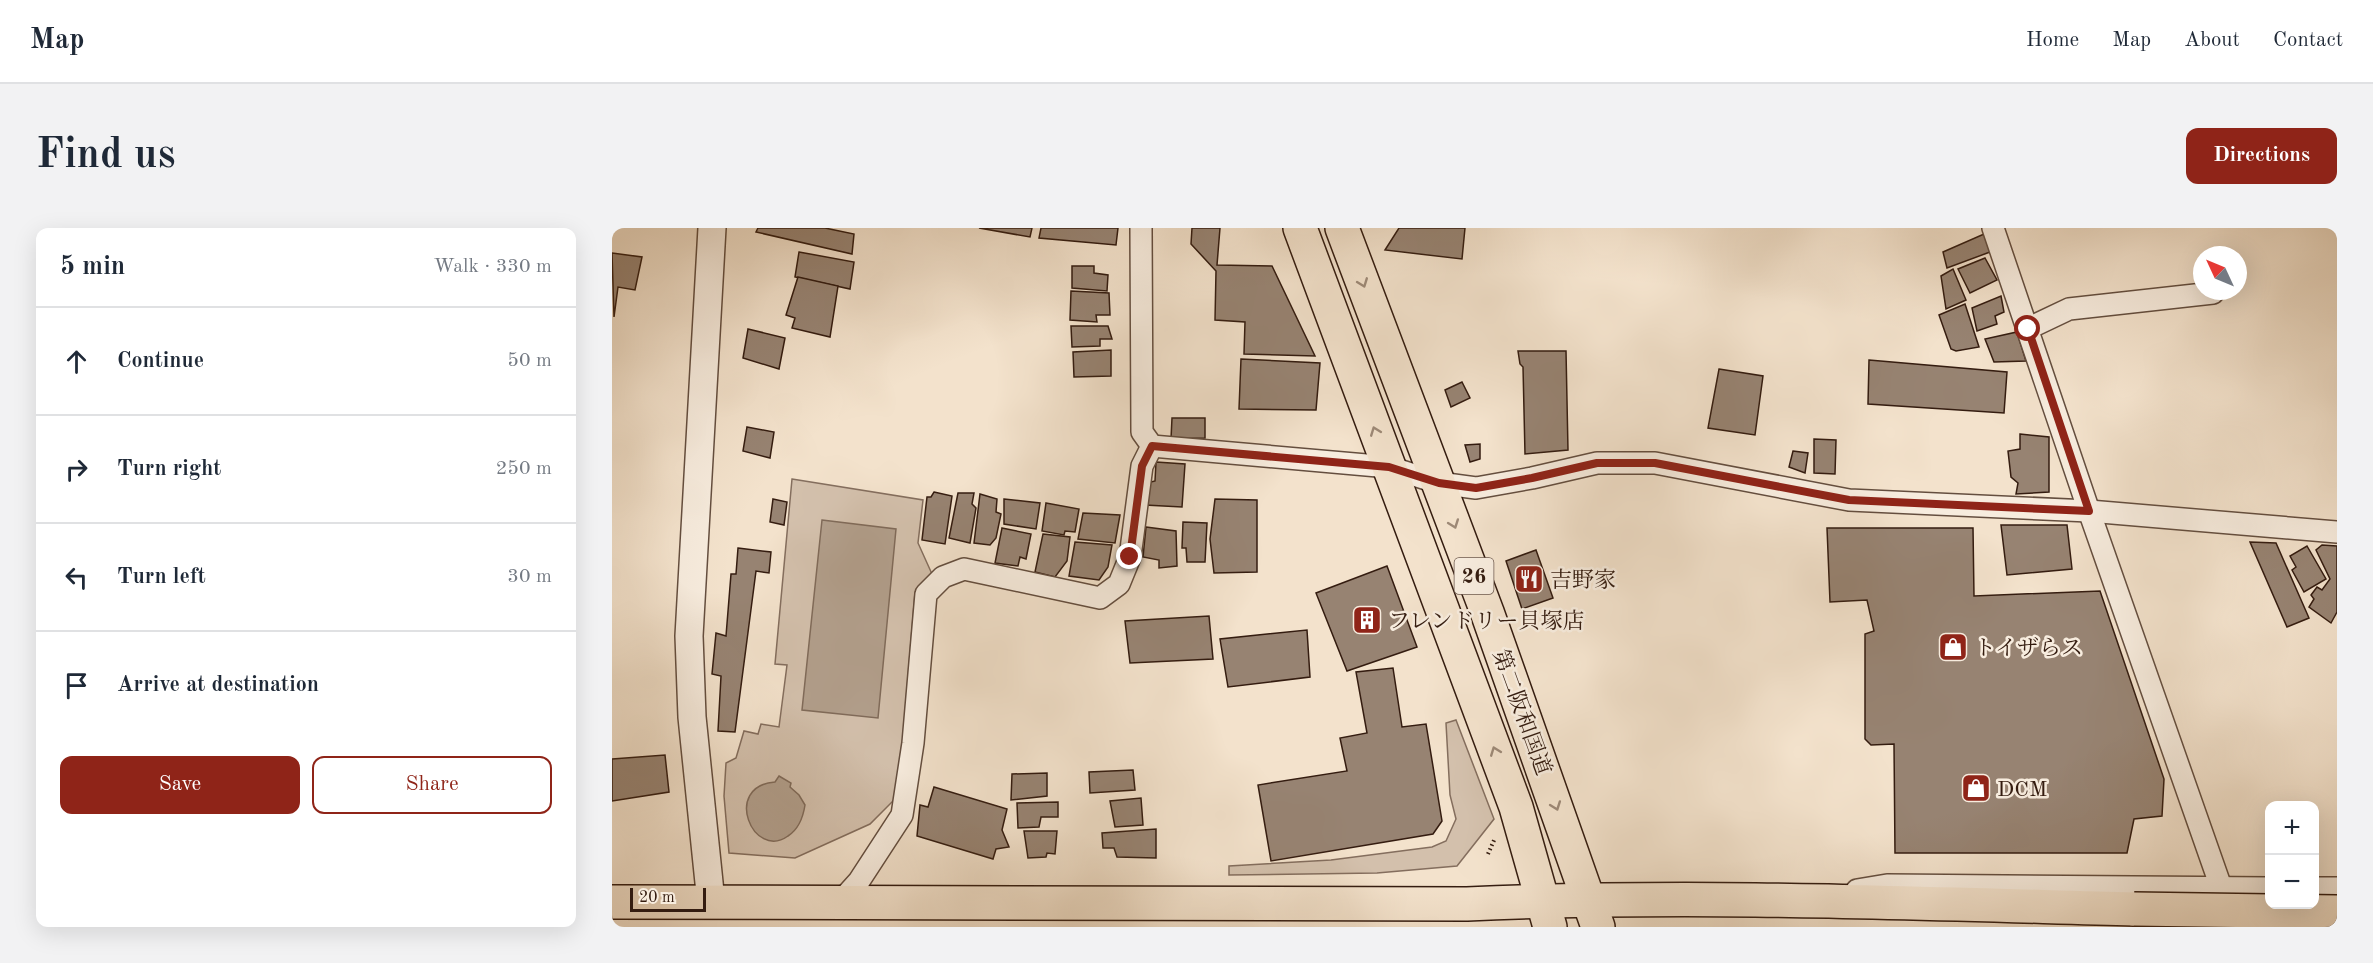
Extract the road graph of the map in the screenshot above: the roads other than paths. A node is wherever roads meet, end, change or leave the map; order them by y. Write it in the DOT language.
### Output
graph roads {
  1 [pos="712,228"];
  2 [pos="1141,228"];
  3 [pos="1300,228"];
  4 [pos="1342,228"];
  5 [pos="1993,228"];
  6 [pos="2193,295"];
  7 [pos="2028,329"];
  8 [pos="1152,446"];
  9 [pos="1389,467"];
  10 [pos="1439,483"];
  11 [pos="2089,511"];
  12 [pos="2337,532"];
  13 [pos="2265,888"];
  14 [pos="2319,888"];
  15 [pos="2337,888"];
  16 [pos="2222,889"];
  17 [pos="1789,900"];
  18 [pos="612,902"];
  19 [pos="711,902"];
  20 [pos="840,902"];
  21 [pos="2337,912"];
  22 [pos="1545,914"];
  23 [pos="1594,914"];
  24 [pos="2235,927"];
  1 -- 19 [label="street"];
  2 -- 8 [label="street"];
  9 -- 3 [label="main road, 第二阪和国道 / 26, one-way"];
  4 -- 10 [label="main road, 第二阪和国道 / 26, one-way"];
  5 -- 7 [label="street"];
  6 -- 7 [label="street"];
  7 -- 11 [label="street"];
  8 -- 9 [label="street"];
  8 -- 20 [label="street"];
  9 -- 10 [label="street"];
  22 -- 9 [label="main road, 第二阪和国道 / 26, one-way"];
  10 -- 11 [label="street"];
  10 -- 23 [label="main road, 第二阪和国道 / 26, one-way"];
  11 -- 12 [label="street"];
  11 -- 16 [label="street"];
  13 -- 16 [label="street"];
  14 -- 15 [label="street"];
  16 -- 17 [label="street"];
  16 -- 24 [label="street"];
  17 -- 21 [label="main road, bridge"];
  17 -- 23 [label="main road"];
  18 -- 19 [label="main road"];
  19 -- 20 [label="main road"];
  20 -- 22 [label="main road"];
  22 -- 23 [label="main road"];
}
